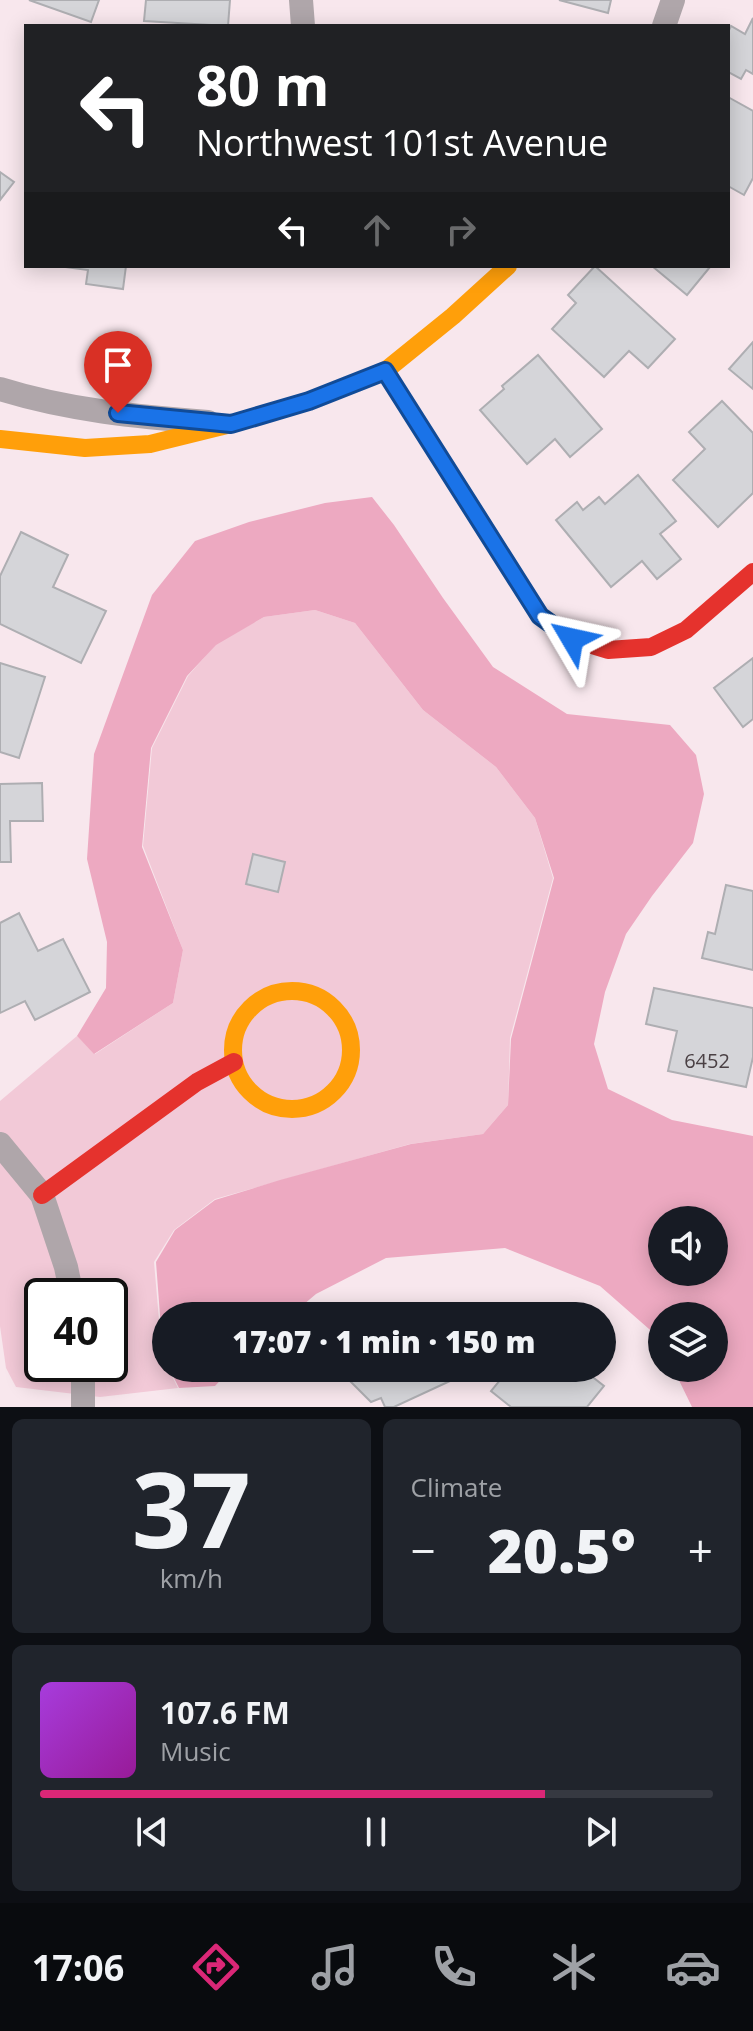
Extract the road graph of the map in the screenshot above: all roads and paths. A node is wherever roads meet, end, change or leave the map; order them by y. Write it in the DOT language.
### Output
graph roads {
  1 [pos="301,0"];
  2 [pos="673,0"];
  3 [pos="303,24"];
  4 [pos="665,24"];
  5 [pos="506,268"];
  6 [pos="385,371"];
  7 [pos="1,393"];
  8 [pos="231,424"];
  9 [pos="0,439"];
  10 [pos="753,572"];
  11 [pos="234,1062"];
  12 [pos="0,1144"];
  13 [pos="42,1195"];
  14 [pos="68,1278"];
  15 [pos="83,1382"];
  16 [pos="83,1407"];
  1 -- 3 [label="street"];
  2 -- 4 [label="street"];
  5 -- 6 [label="street"];
  6 -- 8 [label="street"];
  6 -- 10 [label="street"];
  7 -- 8 [label="street"];
  8 -- 9 [label="street"];
  11 -- 11 [label="street"];
  11 -- 13 [label="street"];
  12 -- 13 [label="street"];
  13 -- 14 [label="street"];
  15 -- 16 [label="street"];
}
